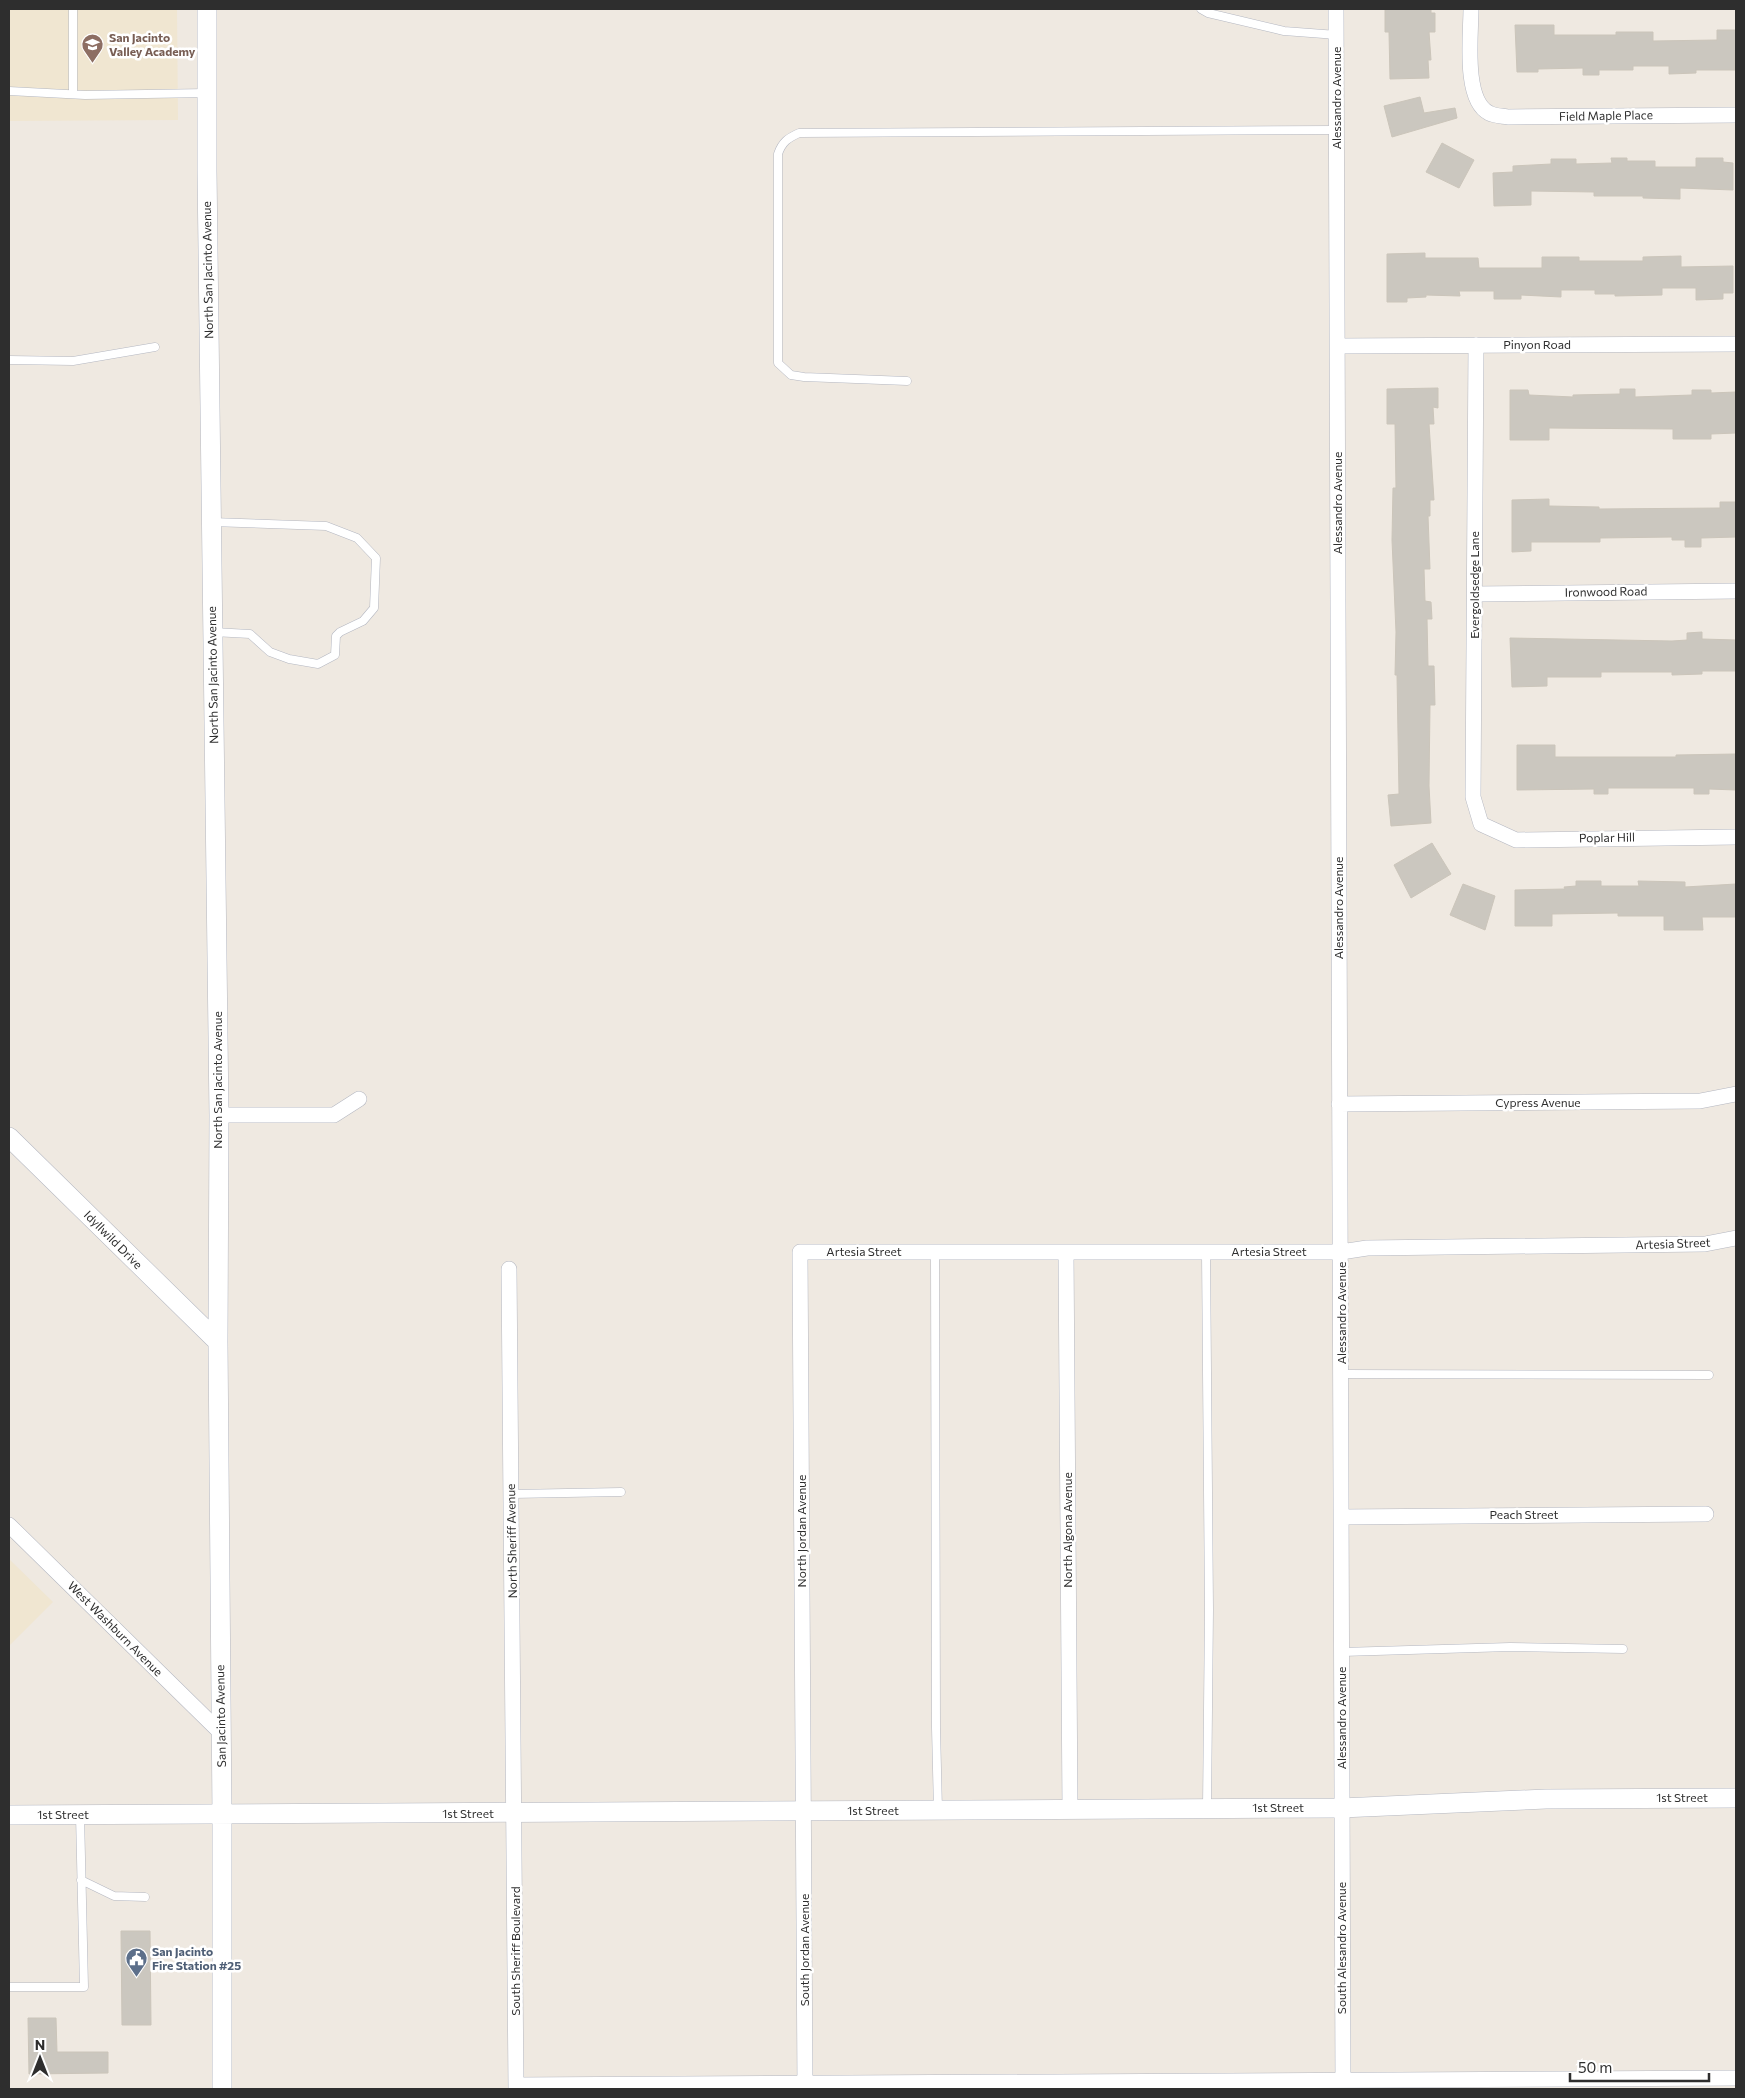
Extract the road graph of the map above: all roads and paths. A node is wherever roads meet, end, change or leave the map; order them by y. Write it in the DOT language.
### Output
graph roads {
  1 [pos="73,9"];
  2 [pos="207,9"];
  3 [pos="1201,9"];
  4 [pos="1336,9"];
  5 [pos="1471,9"];
  6 [pos="1336,35"];
  7 [pos="9,92"];
  8 [pos="207,93"];
  9 [pos="73,94"];
  10 [pos="1736,115"];
  11 [pos="1337,130"];
  12 [pos="1736,344"];
  13 [pos="1476,345"];
  14 [pos="1338,346"];
  15 [pos="155,347"];
  16 [pos="9,360"];
  17 [pos="907,381"];
  18 [pos="211,522"];
  19 [pos="1736,591"];
  20 [pos="1475,594"];
  21 [pos="213,632"];
  22 [pos="1482,824"];
  23 [pos="1736,837"];
  24 [pos="1736,1094"];
  25 [pos="359,1099"];
  26 [pos="1339,1104"];
  27 [pos="219,1115"];
  28 [pos="9,1137"];
  29 [pos="1736,1238"];
  30 [pos="800,1252"];
  31 [pos="935,1252"];
  32 [pos="1066,1252"];
  33 [pos="1206,1252"];
  34 [pos="1341,1252"];
  35 [pos="509,1269"];
  36 [pos="218,1342"];
  37 [pos="1342,1374"];
  38 [pos="1709,1375"];
  39 [pos="621,1492"];
  40 [pos="512,1494"];
  41 [pos="1706,1514"];
  42 [pos="1342,1517"];
  43 [pos="9,1525"];
  44 [pos="1623,1649"];
  45 [pos="1342,1652"];
  46 [pos="221,1733"];
  47 [pos="1736,1798"];
  48 [pos="1207,1808"];
  49 [pos="1341,1808"];
  50 [pos="1070,1809"];
  51 [pos="938,1810"];
  52 [pos="804,1811"];
  53 [pos="515,1813"];
  54 [pos="9,1815"];
  55 [pos="80,1815"];
  56 [pos="222,1815"];
  57 [pos="81,1880"];
  58 [pos="145,1897"];
  59 [pos="9,1987"];
  60 [pos="1736,2078"];
  61 [pos="1343,2085"];
  62 [pos="516,2087"];
  63 [pos="805,2087"];
  64 [pos="222,2089"];
  1 -- 9 [label="lane"];
  2 -- 8 [label="street, North San Jacinto Avenue"];
  3 -- 6 [label="lane"];
  4 -- 6 [label="street, Alessandro Avenue"];
  5 -- 10 [label="street, Field Maple Place"];
  6 -- 11 [label="street, Alessandro Avenue"];
  7 -- 9 [label="lane"];
  8 -- 9 [label="lane"];
  8 -- 18 [label="street, North San Jacinto Avenue"];
  11 -- 14 [label="street, Alessandro Avenue"];
  11 -- 17 [label="lane"];
  12 -- 13 [label="street, Pinyon Road"];
  13 -- 14 [label="street, Pinyon Road"];
  13 -- 20 [label="street, Evergoldsedge Lane"];
  14 -- 26 [label="street, Alessandro Avenue"];
  15 -- 16 [label="lane"];
  18 -- 21 [label="street, North San Jacinto Avenue"];
  18 -- 21 [label="lane"];
  19 -- 20 [label="street, Ironwood Road"];
  20 -- 22 [label="street, Evergoldsedge Lane"];
  21 -- 27 [label="street, North San Jacinto Avenue"];
  22 -- 23 [label="street, Poplar Hill"];
  24 -- 26 [label="street, Cypress Avenue"];
  25 -- 27 [label="street"];
  26 -- 34 [label="street, Alessandro Avenue"];
  27 -- 36 [label="street, North San Jacinto Avenue"];
  28 -- 36 [label="street, Idyllwild Drive"];
  29 -- 34 [label="street, Artesia Street"];
  30 -- 31 [label="street, Artesia Street"];
  30 -- 52 [label="street, North Jordan Avenue"];
  31 -- 32 [label="street, Artesia Street"];
  31 -- 51 [label="lane"];
  32 -- 33 [label="street, Artesia Street"];
  32 -- 50 [label="street, North Algona Avenue"];
  33 -- 34 [label="street, Artesia Street"];
  33 -- 48 [label="lane"];
  34 -- 37 [label="street, Alessandro Avenue"];
  35 -- 40 [label="street, North Sheriff Avenue"];
  36 -- 46 [label="street, San Jacinto Avenue"];
  37 -- 38 [label="lane"];
  37 -- 42 [label="street, Alessandro Avenue"];
  39 -- 40 [label="lane"];
  40 -- 53 [label="street, North Sheriff Avenue"];
  41 -- 42 [label="street, Peach Street"];
  42 -- 45 [label="street, Alessandro Avenue"];
  43 -- 46 [label="street, West Washburn Avenue"];
  44 -- 45 [label="lane"];
  45 -- 49 [label="street, Alessandro Avenue"];
  46 -- 56 [label="street, San Jacinto Avenue"];
  47 -- 49 [label="street, 1st Street"];
  48 -- 49 [label="street, 1st Street"];
  48 -- 50 [label="street, 1st Street"];
  49 -- 61 [label="street, South Alesandro Avenue"];
  50 -- 51 [label="street, 1st Street"];
  51 -- 52 [label="street, 1st Street"];
  52 -- 53 [label="street, 1st Street"];
  52 -- 63 [label="street, South Jordan Avenue"];
  53 -- 56 [label="street, 1st Street"];
  53 -- 62 [label="street, South Sheriff Boulevard"];
  54 -- 55 [label="street, 1st Street"];
  55 -- 56 [label="street, 1st Street"];
  55 -- 57 [label="lane"];
  56 -- 64 [label="street, San Jacinto Avenue"];
  57 -- 58 [label="lane"];
  57 -- 59 [label="lane"];
  60 -- 61 [label="street"];
  61 -- 63 [label="street"];
  62 -- 63 [label="street"];
}
